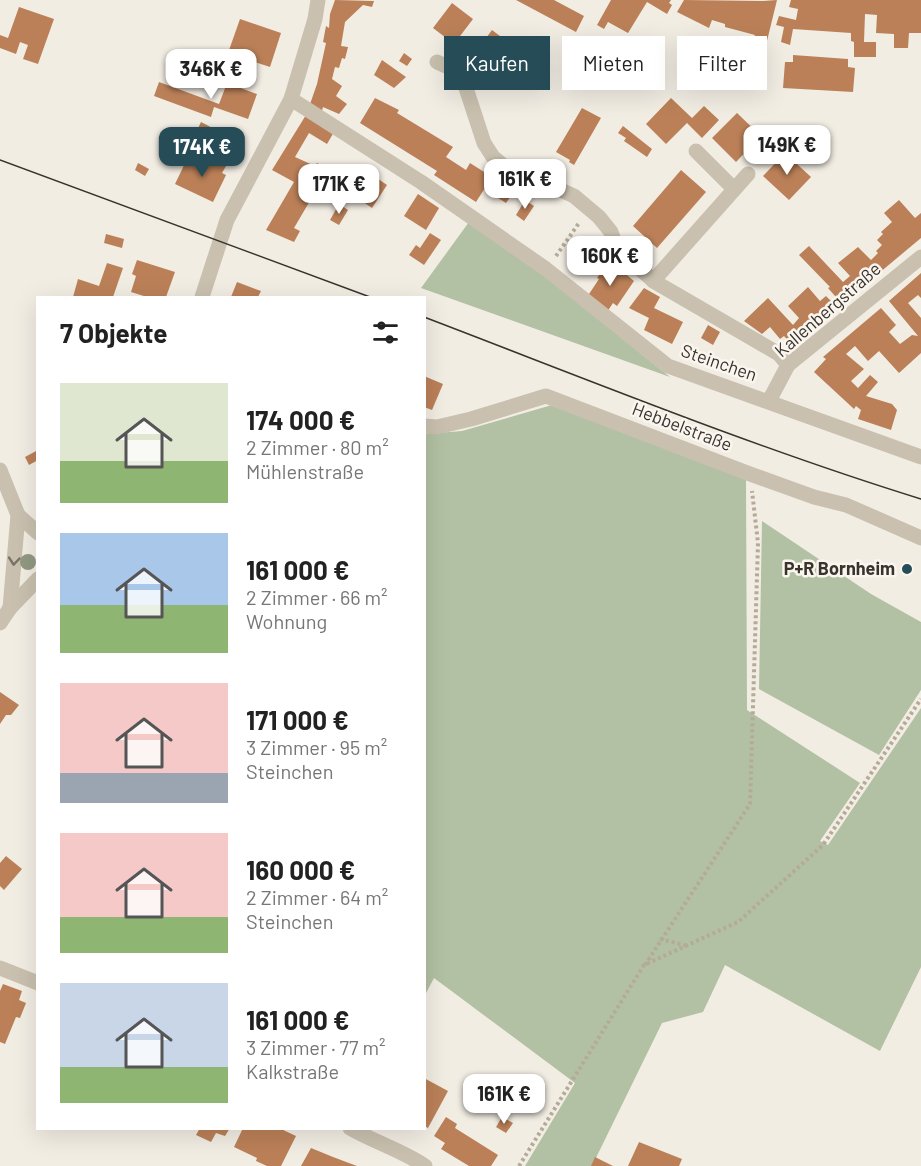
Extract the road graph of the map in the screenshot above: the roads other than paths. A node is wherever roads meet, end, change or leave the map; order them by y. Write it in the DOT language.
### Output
graph roads {
  1 [pos="318,0"];
  2 [pos="467,90"];
  3 [pos="291,99"];
  4 [pos="696,152"];
  5 [pos="747,174"];
  6 [pos="734,189"];
  7 [pos="921,257"];
  8 [pos="653,281"];
  9 [pos="202,296"];
  10 [pos="788,365"];
  11 [pos="769,401"];
  12 [pos="426,426"];
  13 [pos="921,457"];
  14 [pos="0,470"];
  15 [pos="18,515"];
  16 [pos="36,531"];
  17 [pos="921,538"];
  18 [pos="36,581"];
  19 [pos="10,608"];
  20 [pos="0,623"];
  21 [pos="0,968"];
  22 [pos="36,982"];
  23 [pos="354,1130"];
  24 [pos="425,1166"];
  1 -- 3 [label="street"];
  2 -- 8 [label="street"];
  3 -- 9 [label="street"];
  3 -- 11 [label="street, Steinchen"];
  4 -- 6 [label="street"];
  5 -- 6 [label="street"];
  6 -- 8 [label="street"];
  7 -- 10 [label="street, Kallenbergstraße"];
  8 -- 10 [label="street"];
  10 -- 11 [label="street, Kallenbergstraße"];
  11 -- 13 [label="street, Steinchen"];
  12 -- 17 [label="street, Hebbelstraße"];
  14 -- 15 [label="street"];
  15 -- 16 [label="street"];
  15 -- 19 [label="street, one-way"];
  18 -- 19 [label="street"];
  19 -- 20 [label="street"];
  21 -- 22 [label="street"];
  23 -- 24 [label="street"];
}
